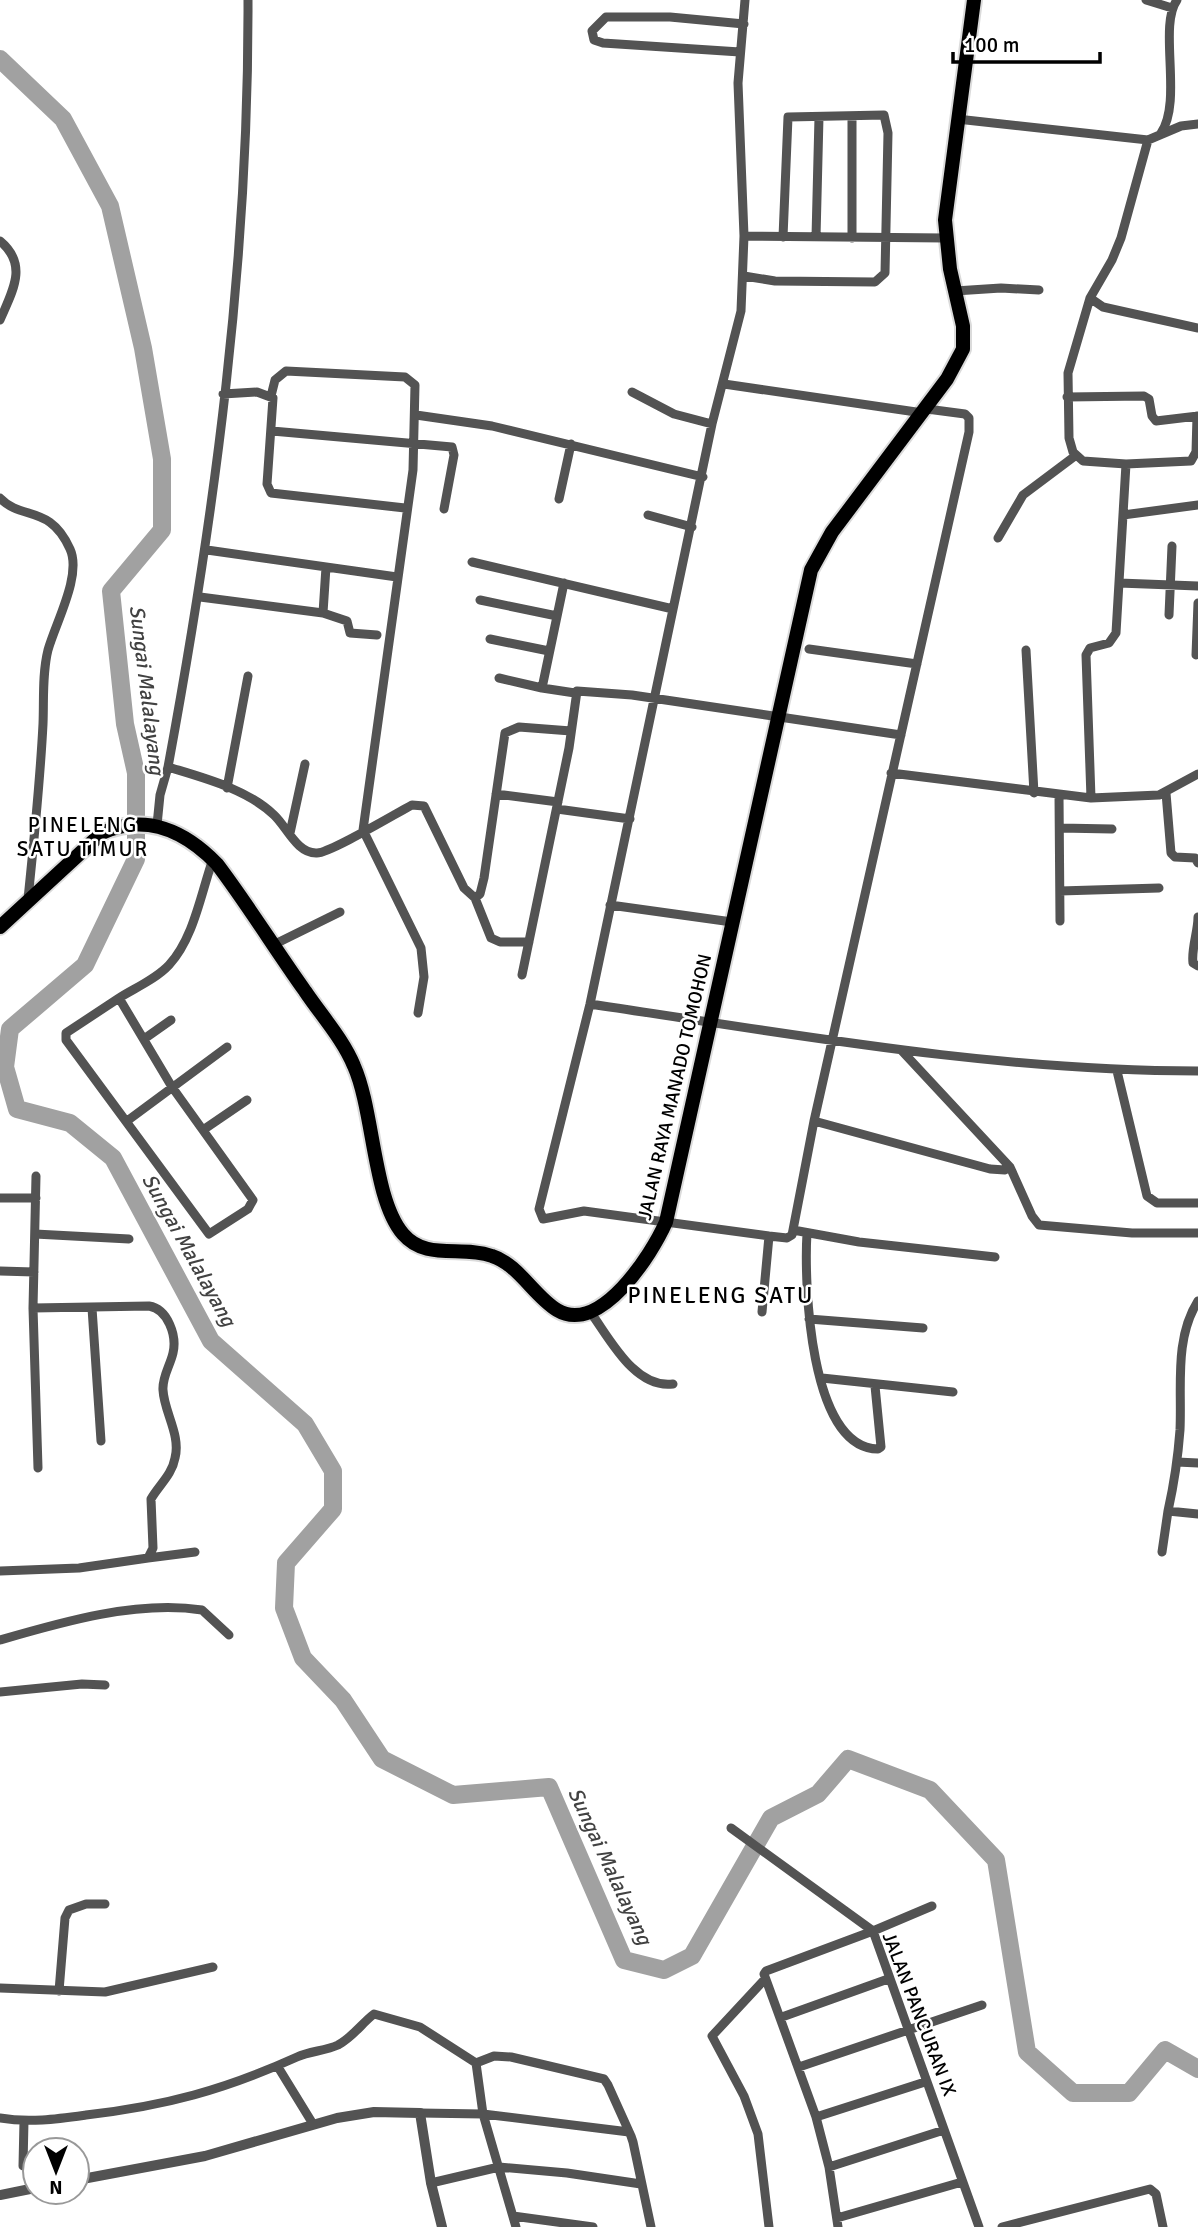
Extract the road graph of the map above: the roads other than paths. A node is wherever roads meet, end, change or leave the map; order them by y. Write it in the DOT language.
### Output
graph roads {
  1 [pos="248,0"];
  2 [pos="745,0"];
  3 [pos="974,0"];
  4 [pos="1146,0"];
  5 [pos="1175,4"];
  6 [pos="744,24"];
  7 [pos="740,52"];
  8 [pos="852,116"];
  9 [pos="820,117"];
  10 [pos="957,120"];
  11 [pos="1198,124"];
  12 [pos="1161,133"];
  13 [pos="1148,140"];
  14 [pos="744,236"];
  15 [pos="783,237"];
  16 [pos="816,237"];
  17 [pos="886,237"];
  18 [pos="852,238"];
  19 [pos="945,238"];
  20 [pos="0,241"];
  21 [pos="744,276"];
  22 [pos="1039,290"];
  23 [pos="956,291"];
  24 [pos="1090,298"];
  25 [pos="0,320"];
  26 [pos="1198,328"];
  27 [pos="724,384"];
  28 [pos="632,392"];
  29 [pos="223,394"];
  30 [pos="271,396"];
  31 [pos="1067,397"];
  32 [pos="925,411"];
  33 [pos="416,415"];
  34 [pos="1198,416"];
  35 [pos="712,424"];
  36 [pos="272,431"];
  37 [pos="415,443"];
  38 [pos="571,444"];
  39 [pos="1075,456"];
  40 [pos="1126,464"];
  41 [pos="703,477"];
  42 [pos="0,498"];
  43 [pos="559,499"];
  44 [pos="1198,505"];
  45 [pos="405,508"];
  46 [pos="444,509"];
  47 [pos="1123,514"];
  48 [pos="648,515"];
  49 [pos="692,527"];
  50 [pos="998,538"];
  51 [pos="1172,546"];
  52 [pos="207,550"];
  53 [pos="472,562"];
  54 [pos="326,567"];
  55 [pos="397,577"];
  56 [pos="565,583"];
  57 [pos="1119,583"];
  58 [pos="1170,585"];
  59 [pos="1198,586"];
  60 [pos="200,597"];
  61 [pos="480,600"];
  62 [pos="1198,603"];
  63 [pos="673,609"];
  64 [pos="323,613"];
  65 [pos="1169,615"];
  66 [pos="557,616"];
  67 [pos="377,635"];
  68 [pos="490,639"];
  69 [pos="809,649"];
  70 [pos="1026,650"];
  71 [pos="549,651"];
  72 [pos="1196,655"];
  73 [pos="917,664"];
  74 [pos="247,676"];
  75 [pos="499,678"];
  76 [pos="542,688"];
  77 [pos="575,694"];
  78 [pos="656,699"];
  79 [pos="777,718"];
  80 [pos="571,731"];
  81 [pos="901,735"];
  82 [pos="305,764"];
  83 [pos="168,766"];
  84 [pos="891,773"];
  85 [pos="1198,774"];
  86 [pos="227,788"];
  87 [pos="1034,793"];
  88 [pos="1166,793"];
  89 [pos="496,794"];
  90 [pos="1059,795"];
  91 [pos="1091,798"];
  92 [pos="557,805"];
  93 [pos="629,819"];
  94 [pos="153,824"];
  95 [pos="1060,828"];
  96 [pos="1112,829"];
  97 [pos="363,830"];
  98 [pos="290,833"];
  99 [pos="213,859"];
  100 [pos="1198,863"];
  101 [pos="1159,888"];
  102 [pos="1060,891"];
  103 [pos="475,898"];
  104 [pos="29,900"];
  105 [pos="610,905"];
  106 [pos="340,912"];
  107 [pos="1198,917"];
  108 [pos="732,922"];
  109 [pos="1060,922"];
  110 [pos="0,927"];
  111 [pos="529,942"];
  112 [pos="273,945"];
  113 [pos="1198,966"];
  114 [pos="522,975"];
  115 [pos="119,998"];
  116 [pos="590,1004"];
  117 [pos="418,1013"];
  118 [pos="171,1020"];
  119 [pos="711,1020"];
  120 [pos="144,1039"];
  121 [pos="833,1039"];
  122 [pos="227,1047"];
  123 [pos="902,1051"];
  124 [pos="1117,1071"];
  125 [pos="1198,1071"];
  126 [pos="172,1087"];
  127 [pos="247,1100"];
  128 [pos="127,1121"];
  129 [pos="814,1121"];
  130 [pos="203,1130"];
  131 [pos="1010,1167"];
  132 [pos="36,1176"];
  133 [pos="0,1198"];
  134 [pos="36,1198"];
  135 [pos="1198,1203"];
  136 [pos="666,1222"];
  137 [pos="793,1230"];
  138 [pos="807,1233"];
  139 [pos="1198,1233"];
  140 [pos="35,1234"];
  141 [pos="769,1236"];
  142 [pos="129,1239"];
  143 [pos="995,1257"];
  144 [pos="0,1271"];
  145 [pos="34,1272"];
  146 [pos="1198,1301"];
  147 [pos="33,1308"];
  148 [pos="92,1308"];
  149 [pos="591,1312"];
  150 [pos="762,1312"];
  151 [pos="808,1319"];
  152 [pos="923,1328"];
  153 [pos="822,1378"];
  154 [pos="673,1384"];
  155 [pos="875,1386"];
  156 [pos="953,1392"];
  157 [pos="101,1441"];
  158 [pos="1177,1462"];
  159 [pos="1198,1463"];
  160 [pos="38,1468"];
  161 [pos="1168,1511"];
  162 [pos="1198,1514"];
  163 [pos="195,1552"];
  164 [pos="1162,1552"];
  165 [pos="148,1559"];
  166 [pos="0,1571"];
  167 [pos="229,1635"];
  168 [pos="0,1640"];
  169 [pos="105,1685"];
  170 [pos="0,1692"];
  171 [pos="731,1828"];
  172 [pos="105,1905"];
  173 [pos="932,1906"];
  174 [pos="873,1931"];
  175 [pos="213,1968"];
  176 [pos="765,1979"];
  177 [pos="888,1979"];
  178 [pos="0,1988"];
  179 [pos="59,1991"];
  180 [pos="982,2005"];
  181 [pos="782,2017"];
  182 [pos="908,2031"];
  183 [pos="476,2063"];
  184 [pos="278,2067"];
  185 [pos="799,2067"];
  186 [pos="925,2082"];
  187 [pos="420,2113"];
  188 [pos="483,2114"];
  189 [pos="816,2117"];
  190 [pos="0,2118"];
  191 [pos="24,2121"];
  192 [pos="313,2124"];
  193 [pos="944,2130"];
  194 [pos="629,2132"];
  195 [pos="24,2136"];
  196 [pos="829,2166"];
  197 [pos="499,2167"];
  198 [pos="91,2177"];
  199 [pos="962,2182"];
  200 [pos="431,2183"];
  201 [pos="641,2184"];
  202 [pos="21,2191"];
  203 [pos="0,2195"];
  204 [pos="513,2217"];
  205 [pos="838,2222"];
  206 [pos="442,2227"];
  207 [pos="516,2227"];
  208 [pos="593,2227"];
  209 [pos="651,2227"];
  210 [pos="769,2227"];
  211 [pos="979,2227"];
  212 [pos="1002,2227"];
  213 [pos="1163,2227"];
  1 -- 29 [label="street"];
  2 -- 6 [label="street"];
  3 -- 10 [label="highway, JALAN RAYA MANADO TOMOHON"];
  4 -- 5 [label="street"];
  5 -- 12 [label="street"];
  6 -- 7 [label="street"];
  6 -- 7 [label="street"];
  7 -- 14 [label="street"];
  8 -- 9 [label="street"];
  8 -- 17 [label="street"];
  8 -- 18 [label="street"];
  9 -- 15 [label="street"];
  9 -- 16 [label="street"];
  10 -- 13 [label="street"];
  10 -- 19 [label="highway, JALAN RAYA MANADO TOMOHON"];
  11 -- 12 [label="street"];
  12 -- 13 [label="street"];
  13 -- 24 [label="street"];
  14 -- 15 [label="street"];
  14 -- 21 [label="street"];
  15 -- 16 [label="street"];
  16 -- 18 [label="street"];
  17 -- 18 [label="street"];
  17 -- 19 [label="street"];
  17 -- 21 [label="street"];
  19 -- 23 [label="highway, JALAN RAYA MANADO TOMOHON"];
  20 -- 25 [label="street"];
  21 -- 27 [label="street"];
  22 -- 23 [label="street"];
  23 -- 32 [label="highway, JALAN RAYA MANADO TOMOHON"];
  24 -- 26 [label="street"];
  24 -- 31 [label="street"];
  27 -- 32 [label="street"];
  27 -- 35 [label="street"];
  28 -- 35 [label="street"];
  29 -- 30 [label="street"];
  29 -- 52 [label="street"];
  30 -- 33 [label="street"];
  30 -- 36 [label="street"];
  31 -- 34 [label="street"];
  31 -- 39 [label="street"];
  32 -- 73 [label="street"];
  32 -- 79 [label="highway, JALAN RAYA MANADO TOMOHON"];
  33 -- 37 [label="street"];
  33 -- 38 [label="street"];
  34 -- 40 [label="street"];
  35 -- 41 [label="street"];
  36 -- 37 [label="street"];
  36 -- 45 [label="street"];
  37 -- 45 [label="street"];
  37 -- 46 [label="street"];
  38 -- 41 [label="street"];
  38 -- 43 [label="street"];
  39 -- 40 [label="street"];
  39 -- 50 [label="street"];
  40 -- 47 [label="street"];
  41 -- 49 [label="street"];
  42 -- 104 [label="street"];
  44 -- 47 [label="street"];
  45 -- 55 [label="street"];
  47 -- 57 [label="street"];
  48 -- 49 [label="street"];
  49 -- 63 [label="street"];
  51 -- 58 [label="street"];
  52 -- 54 [label="street"];
  52 -- 60 [label="street"];
  53 -- 56 [label="street"];
  54 -- 55 [label="street"];
  54 -- 64 [label="street"];
  55 -- 97 [label="street"];
  56 -- 63 [label="street"];
  56 -- 66 [label="street"];
  57 -- 58 [label="street"];
  57 -- 91 [label="street"];
  58 -- 59 [label="street"];
  58 -- 65 [label="street"];
  60 -- 64 [label="street"];
  60 -- 83 [label="street"];
  61 -- 66 [label="street"];
  62 -- 72 [label="street"];
  63 -- 78 [label="street"];
  64 -- 67 [label="street"];
  66 -- 71 [label="street"];
  68 -- 71 [label="street"];
  69 -- 73 [label="street"];
  70 -- 87 [label="street"];
  71 -- 76 [label="street"];
  73 -- 81 [label="street"];
  74 -- 86 [label="street"];
  75 -- 76 [label="street"];
  76 -- 77 [label="street"];
  77 -- 78 [label="street"];
  77 -- 80 [label="street"];
  78 -- 79 [label="street"];
  78 -- 93 [label="street"];
  79 -- 81 [label="street"];
  79 -- 108 [label="highway, JALAN RAYA MANADO TOMOHON"];
  80 -- 89 [label="street"];
  80 -- 92 [label="street"];
  81 -- 84 [label="street"];
  82 -- 98 [label="street"];
  83 -- 86 [label="street"];
  83 -- 94 [label="street"];
  84 -- 87 [label="street"];
  84 -- 121 [label="street"];
  85 -- 88 [label="street"];
  86 -- 98 [label="street"];
  87 -- 90 [label="street"];
  88 -- 91 [label="street"];
  88 -- 100 [label="street"];
  89 -- 92 [label="street"];
  89 -- 103 [label="street"];
  90 -- 91 [label="street"];
  90 -- 95 [label="street"];
  92 -- 93 [label="street"];
  92 -- 111 [label="street"];
  93 -- 105 [label="street"];
  94 -- 99 [label="highway"];
  94 -- 104 [label="highway"];
  95 -- 96 [label="street"];
  95 -- 102 [label="street"];
  97 -- 98 [label="street"];
  97 -- 103 [label="street"];
  97 -- 117 [label="street"];
  99 -- 112 [label="highway"];
  99 -- 115 [label="street"];
  101 -- 102 [label="street"];
  102 -- 109 [label="street"];
  103 -- 111 [label="street"];
  104 -- 110 [label="highway"];
  105 -- 108 [label="street"];
  105 -- 116 [label="street"];
  106 -- 112 [label="street"];
  107 -- 113 [label="street"];
  108 -- 119 [label="highway, JALAN RAYA MANADO TOMOHON"];
  111 -- 114 [label="street"];
  112 -- 149 [label="highway"];
  115 -- 120 [label="street"];
  115 -- 128 [label="street"];
  116 -- 119 [label="street"];
  116 -- 136 [label="street"];
  118 -- 120 [label="street"];
  119 -- 121 [label="street"];
  119 -- 136 [label="highway, JALAN RAYA MANADO TOMOHON"];
  120 -- 126 [label="street"];
  121 -- 123 [label="street"];
  121 -- 129 [label="street"];
  122 -- 126 [label="street"];
  123 -- 124 [label="street"];
  123 -- 131 [label="street"];
  124 -- 125 [label="street"];
  124 -- 135 [label="street"];
  126 -- 128 [label="street"];
  126 -- 130 [label="street"];
  127 -- 130 [label="street"];
  128 -- 130 [label="street"];
  129 -- 131 [label="street"];
  129 -- 137 [label="street"];
  131 -- 139 [label="street"];
  132 -- 134 [label="street"];
  133 -- 134 [label="street"];
  134 -- 140 [label="street"];
  136 -- 141 [label="street"];
  136 -- 149 [label="highway, JALAN RAYA MANADO TOMOHON"];
  137 -- 138 [label="street"];
  137 -- 141 [label="street"];
  138 -- 143 [label="street"];
  138 -- 151 [label="street"];
  140 -- 142 [label="street"];
  140 -- 145 [label="street"];
  141 -- 150 [label="street"];
  144 -- 145 [label="street"];
  145 -- 147 [label="street"];
  146 -- 158 [label="street"];
  147 -- 148 [label="street"];
  147 -- 160 [label="street"];
  148 -- 157 [label="street"];
  148 -- 165 [label="street"];
  149 -- 154 [label="street"];
  151 -- 152 [label="street"];
  151 -- 153 [label="street"];
  153 -- 155 [label="street"];
  153 -- 155 [label="street"];
  155 -- 156 [label="street"];
  158 -- 159 [label="street"];
  158 -- 161 [label="street"];
  161 -- 162 [label="street"];
  161 -- 164 [label="street"];
  163 -- 165 [label="street"];
  165 -- 166 [label="street"];
  167 -- 168 [label="street"];
  169 -- 170 [label="street"];
  171 -- 174 [label="street"];
  172 -- 179 [label="street"];
  173 -- 174 [label="street"];
  174 -- 176 [label="street, JALAN PANCURAN IX"];
  174 -- 177 [label="street, JALAN PANCURAN IX"];
  175 -- 179 [label="street"];
  176 -- 181 [label="street"];
  176 -- 210 [label="street"];
  177 -- 181 [label="street"];
  177 -- 182 [label="street, JALAN PANCURAN IX"];
  178 -- 179 [label="street"];
  180 -- 182 [label="street"];
  181 -- 185 [label="street"];
  182 -- 185 [label="street"];
  182 -- 186 [label="street, JALAN PANCURAN IX"];
  183 -- 184 [label="street"];
  183 -- 188 [label="street"];
  183 -- 194 [label="street"];
  184 -- 191 [label="street"];
  184 -- 192 [label="street"];
  185 -- 189 [label="street"];
  186 -- 189 [label="street"];
  186 -- 193 [label="street, JALAN PANCURAN IX"];
  187 -- 188 [label="street"];
  187 -- 192 [label="street"];
  187 -- 200 [label="street"];
  188 -- 194 [label="street"];
  188 -- 197 [label="street"];
  189 -- 196 [label="street"];
  190 -- 191 [label="street"];
  191 -- 195 [label="street"];
  192 -- 198 [label="street"];
  193 -- 196 [label="street"];
  193 -- 199 [label="street, JALAN PANCURAN IX"];
  194 -- 201 [label="street"];
  196 -- 205 [label="street"];
  197 -- 200 [label="street"];
  197 -- 201 [label="street"];
  197 -- 204 [label="street"];
  199 -- 205 [label="street"];
  199 -- 211 [label="street, JALAN PANCURAN IX"];
  200 -- 206 [label="street"];
  201 -- 209 [label="street"];
  202 -- 203 [label="street"];
  204 -- 207 [label="street"];
  204 -- 208 [label="street"];
  212 -- 213 [label="street"];
}
